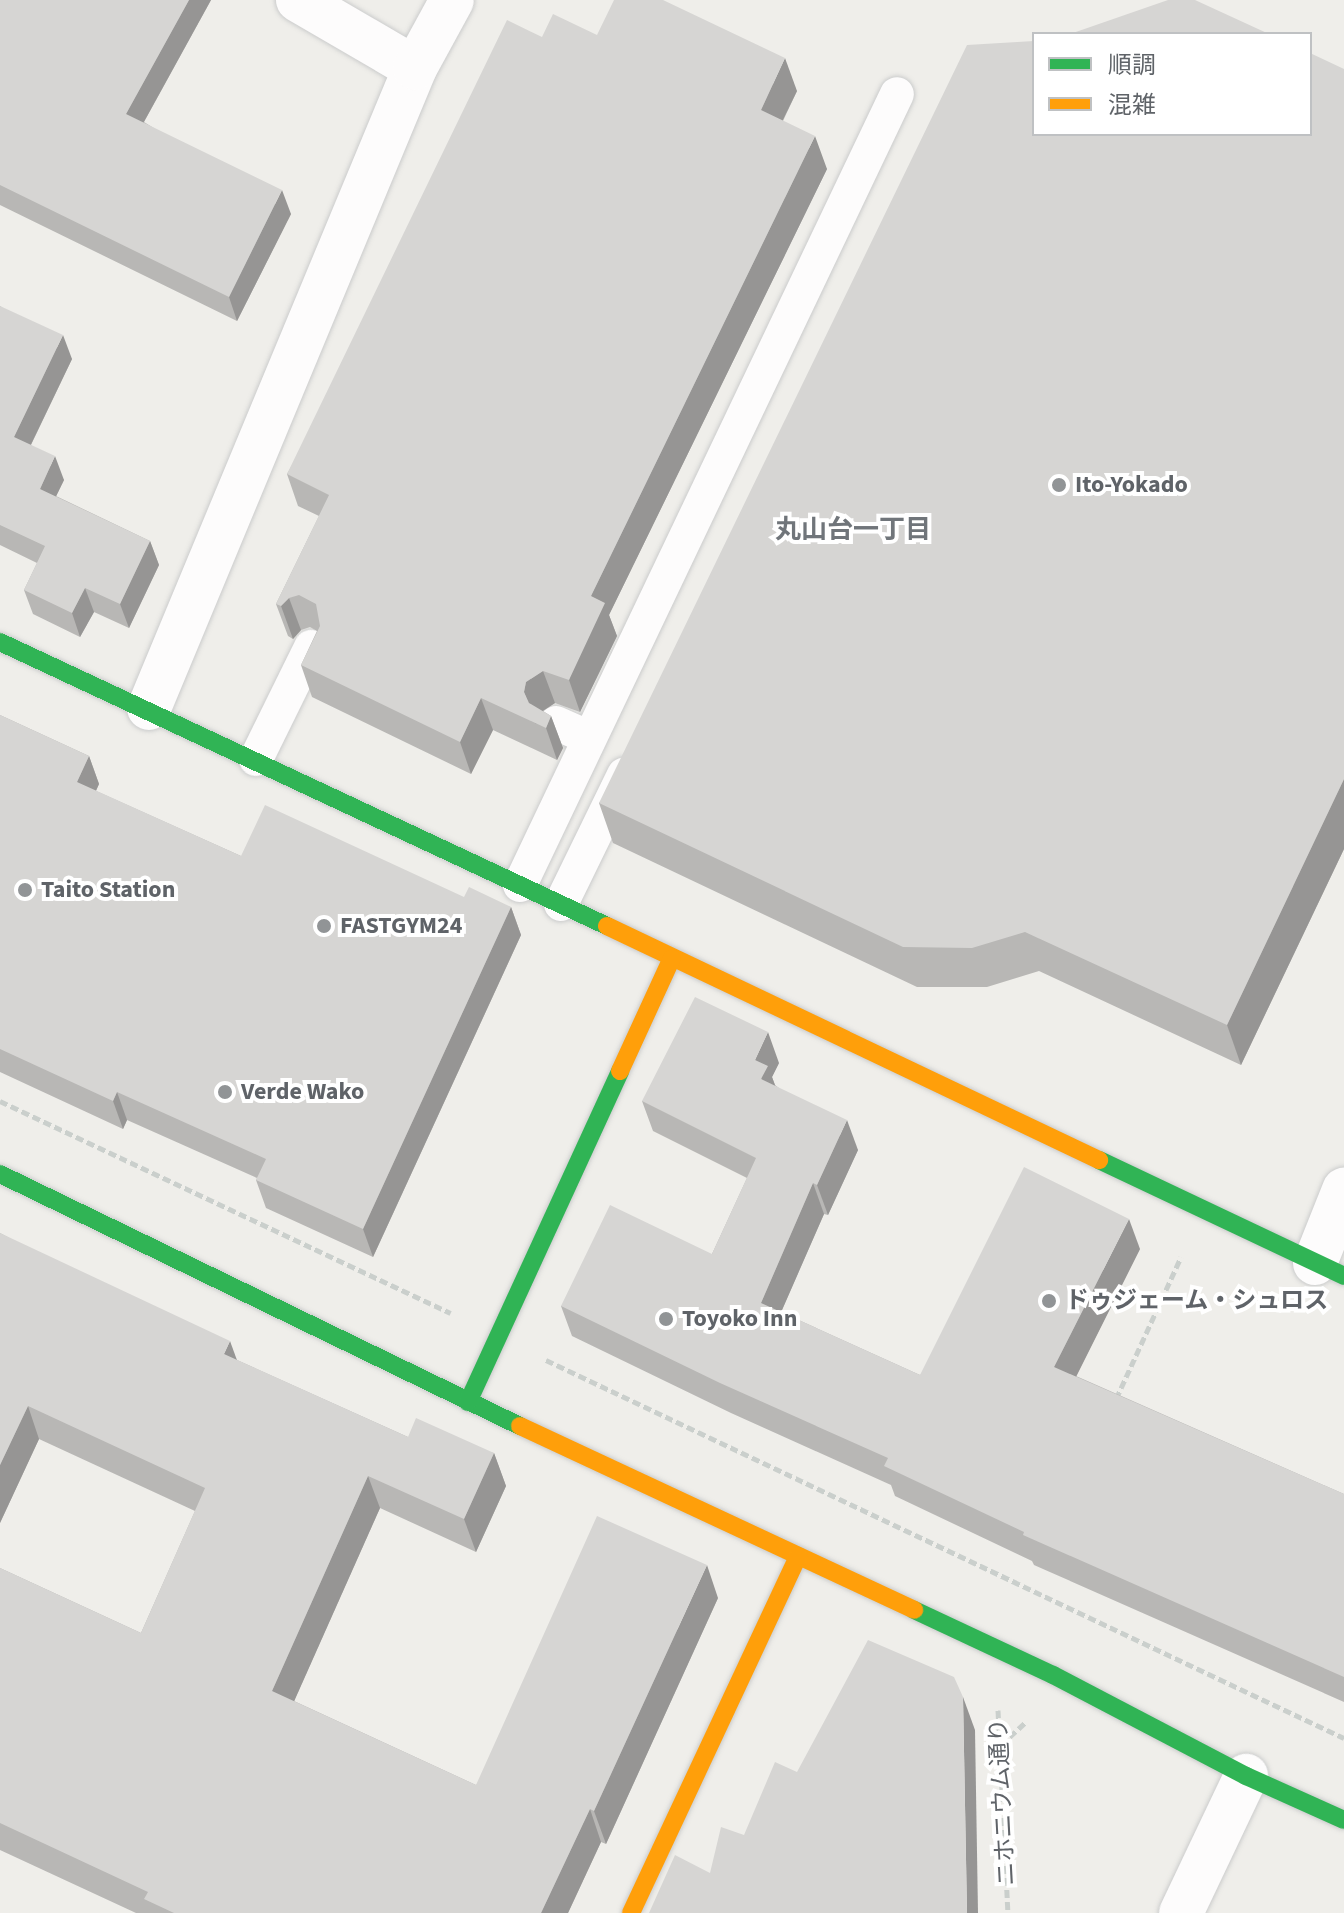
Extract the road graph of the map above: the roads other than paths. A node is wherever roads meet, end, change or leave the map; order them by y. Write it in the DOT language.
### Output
graph roads {
  1 [pos="298,0"];
  2 [pos="452,0"];
  3 [pos="415,68"];
  4 [pos="897,94"];
  5 [pos="0,642"];
  6 [pos="311,647"];
  7 [pos="149,708"];
  8 [pos="556,723"];
  9 [pos="589,738"];
  10 [pos="637,746"];
  11 [pos="256,759"];
  12 [pos="520,885"];
  13 [pos="561,904"];
  14 [pos="672,958"];
  15 [pos="0,1174"];
  16 [pos="1344,1190"];
  17 [pos="1330,1269"];
  18 [pos="468,1402"];
  19 [pos="798,1556"];
  20 [pos="1246,1776"];
  21 [pos="1344,1820"];
  22 [pos="1192,1909"];
  23 [pos="631,1913"];
  1 -- 3 [label="street"];
  2 -- 3 [label="street"];
  3 -- 7 [label="street"];
  4 -- 9 [label="lane"];
  5 -- 7 [label="street"];
  6 -- 11 [label="lane"];
  7 -- 11 [label="street"];
  8 -- 9 [label="lane"];
  9 -- 12 [label="lane"];
  10 -- 13 [label="lane"];
  11 -- 12 [label="street"];
  12 -- 13 [label="street"];
  13 -- 14 [label="street"];
  14 -- 17 [label="street"];
  14 -- 18 [label="street"];
  15 -- 18 [label="street"];
  16 -- 17 [label="street"];
  18 -- 19 [label="street"];
  19 -- 20 [label="street"];
  19 -- 23 [label="street"];
  20 -- 21 [label="street"];
  20 -- 22 [label="street"];
}
